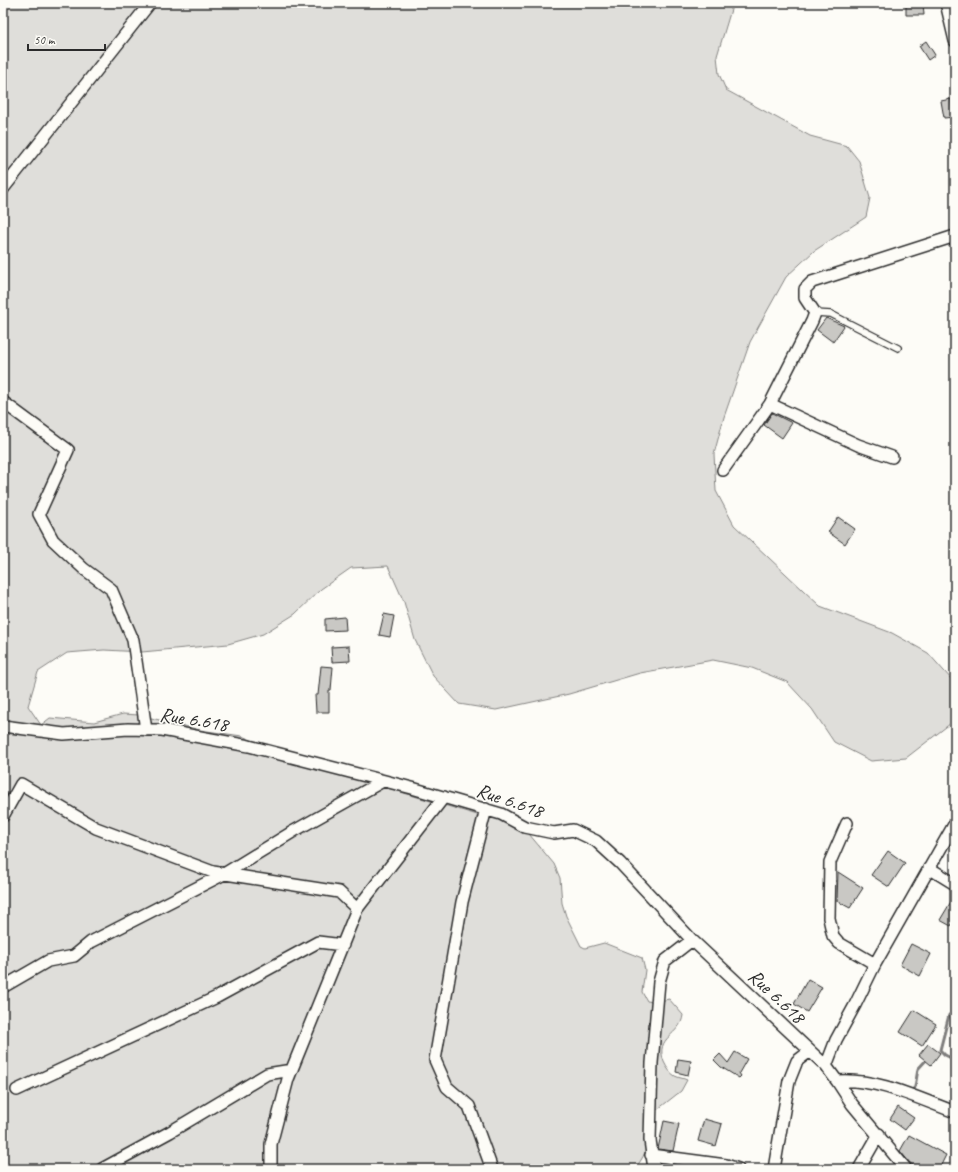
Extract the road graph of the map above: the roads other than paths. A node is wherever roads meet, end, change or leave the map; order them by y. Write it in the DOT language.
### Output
graph roads {
  1 [pos="150,3"];
  2 [pos="946,3"];
  3 [pos="955,41"];
  4 [pos="3,189"];
  5 [pos="955,236"];
  6 [pos="815,313"];
  7 [pos="898,348"];
  8 [pos="3,402"];
  9 [pos="770,404"];
  10 [pos="892,457"];
  11 [pos="723,470"];
  12 [pos="3,726"];
  13 [pos="146,730"];
  14 [pos="383,781"];
  15 [pos="444,797"];
  16 [pos="486,809"];
  17 [pos="3,816"];
  18 [pos="847,822"];
  19 [pos="955,823"];
  20 [pos="929,868"];
  21 [pos="224,874"];
  22 [pos="955,884"];
  23 [pos="357,909"];
  24 [pos="692,940"];
  25 [pos="343,944"];
  26 [pos="875,964"];
  27 [pos="3,987"];
  28 [pos="810,1051"];
  29 [pos="826,1066"];
  30 [pos="292,1070"];
  31 [pos="837,1081"];
  32 [pos="17,1090"];
  33 [pos="955,1112"];
  34 [pos="879,1134"];
  35 [pos="651,1155"];
  36 [pos="102,1169"];
  37 [pos="271,1169"];
  38 [pos="492,1169"];
  39 [pos="654,1169"];
  40 [pos="738,1169"];
  41 [pos="774,1169"];
  42 [pos="859,1169"];
  43 [pos="906,1169"];
  1 -- 4 [label="street"];
  2 -- 3 [label="street"];
  5 -- 6 [label="street"];
  6 -- 7 [label="lane"];
  6 -- 9 [label="street"];
  8 -- 13 [label="street"];
  9 -- 10 [label="street"];
  9 -- 11 [label="street"];
  12 -- 13 [label="street, Rue 6.618"];
  13 -- 14 [label="street, Rue 6.618"];
  14 -- 15 [label="street, Rue 6.618"];
  14 -- 21 [label="street"];
  15 -- 16 [label="street, Rue 6.618"];
  15 -- 23 [label="street"];
  16 -- 24 [label="street, Rue 6.618"];
  16 -- 38 [label="street"];
  17 -- 21 [label="street"];
  18 -- 26 [label="street"];
  19 -- 20 [label="street"];
  20 -- 22 [label="street"];
  20 -- 26 [label="street"];
  21 -- 23 [label="street"];
  21 -- 27 [label="street"];
  23 -- 25 [label="street"];
  24 -- 28 [label="street, Rue 6.618"];
  24 -- 35 [label="street"];
  25 -- 30 [label="street"];
  25 -- 32 [label="street"];
  26 -- 29 [label="street"];
  28 -- 29 [label="street, Rue 6.618"];
  28 -- 41 [label="street"];
  29 -- 31 [label="street, Rue 6.618"];
  30 -- 36 [label="street"];
  30 -- 37 [label="street"];
  31 -- 33 [label="street"];
  31 -- 34 [label="street, Rue 6.618"];
  34 -- 42 [label="street"];
  34 -- 43 [label="street, Rue 6.618"];
  35 -- 39 [label="street"];
  35 -- 40 [label="street"];
}
